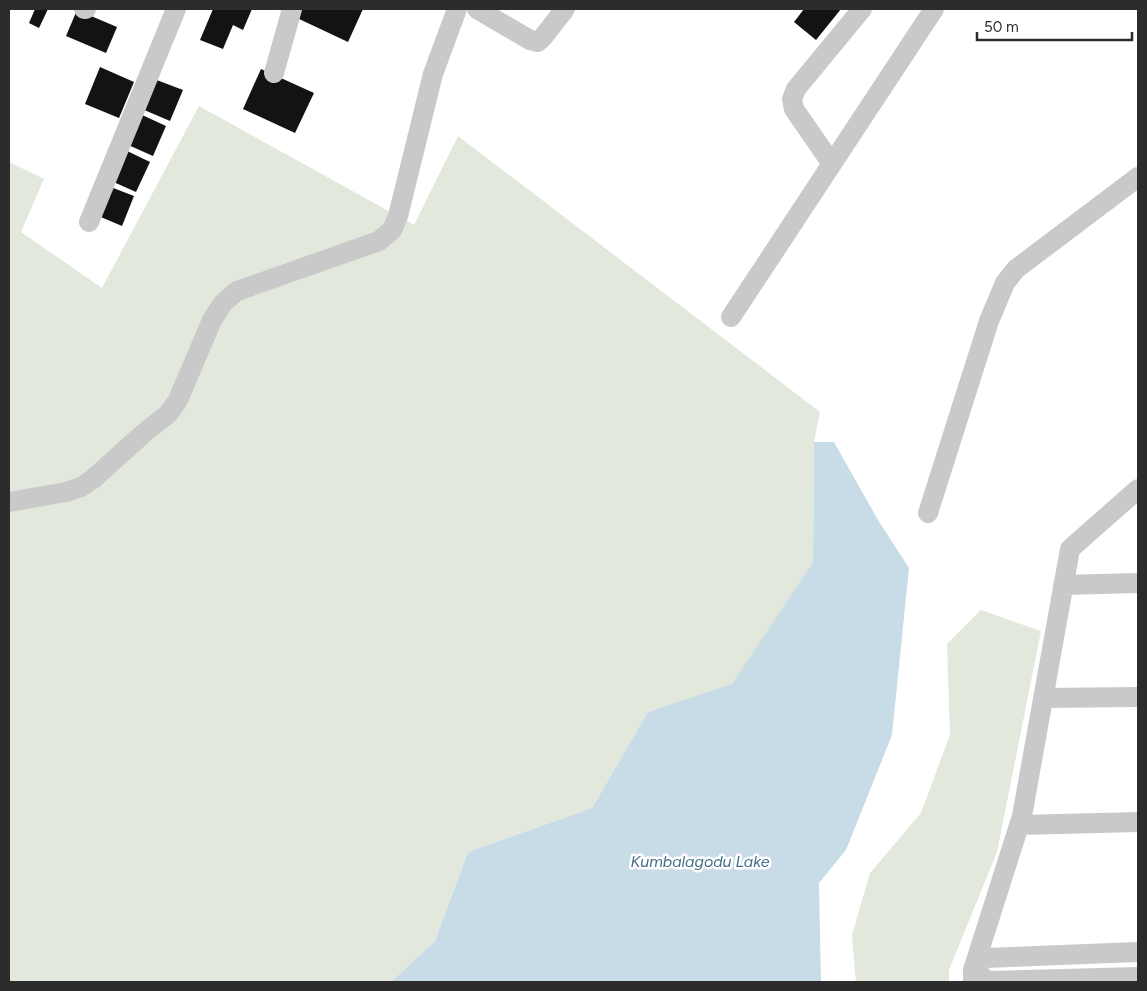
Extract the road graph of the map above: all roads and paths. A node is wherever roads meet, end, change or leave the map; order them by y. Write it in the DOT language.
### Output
graph roads {
  1 [pos="176,9"];
  2 [pos="292,9"];
  3 [pos="457,9"];
  4 [pos="477,9"];
  5 [pos="565,9"];
  6 [pos="862,9"];
  7 [pos="934,9"];
  8 [pos="274,73"];
  9 [pos="832,164"];
  10 [pos="1138,177"];
  11 [pos="89,222"];
  12 [pos="731,317"];
  13 [pos="1138,490"];
  14 [pos="9,502"];
  15 [pos="928,513"];
  16 [pos="1138,583"];
  17 [pos="1064,585"];
  18 [pos="1138,697"];
  19 [pos="1043,698"];
  20 [pos="1138,822"];
  21 [pos="1019,825"];
  22 [pos="1138,952"];
  23 [pos="973,976"];
  24 [pos="1138,977"];
  1 -- 11 [label="street"];
  2 -- 8 [label="street"];
  3 -- 14 [label="street"];
  4 -- 5 [label="street"];
  6 -- 9 [label="street"];
  7 -- 9 [label="street"];
  9 -- 12 [label="street"];
  10 -- 15 [label="street"];
  13 -- 17 [label="street"];
  16 -- 17 [label="street"];
  17 -- 19 [label="street"];
  18 -- 19 [label="street"];
  19 -- 21 [label="street"];
  20 -- 21 [label="street"];
  21 -- 23 [label="street"];
  22 -- 23 [label="street"];
  23 -- 24 [label="street"];
}
